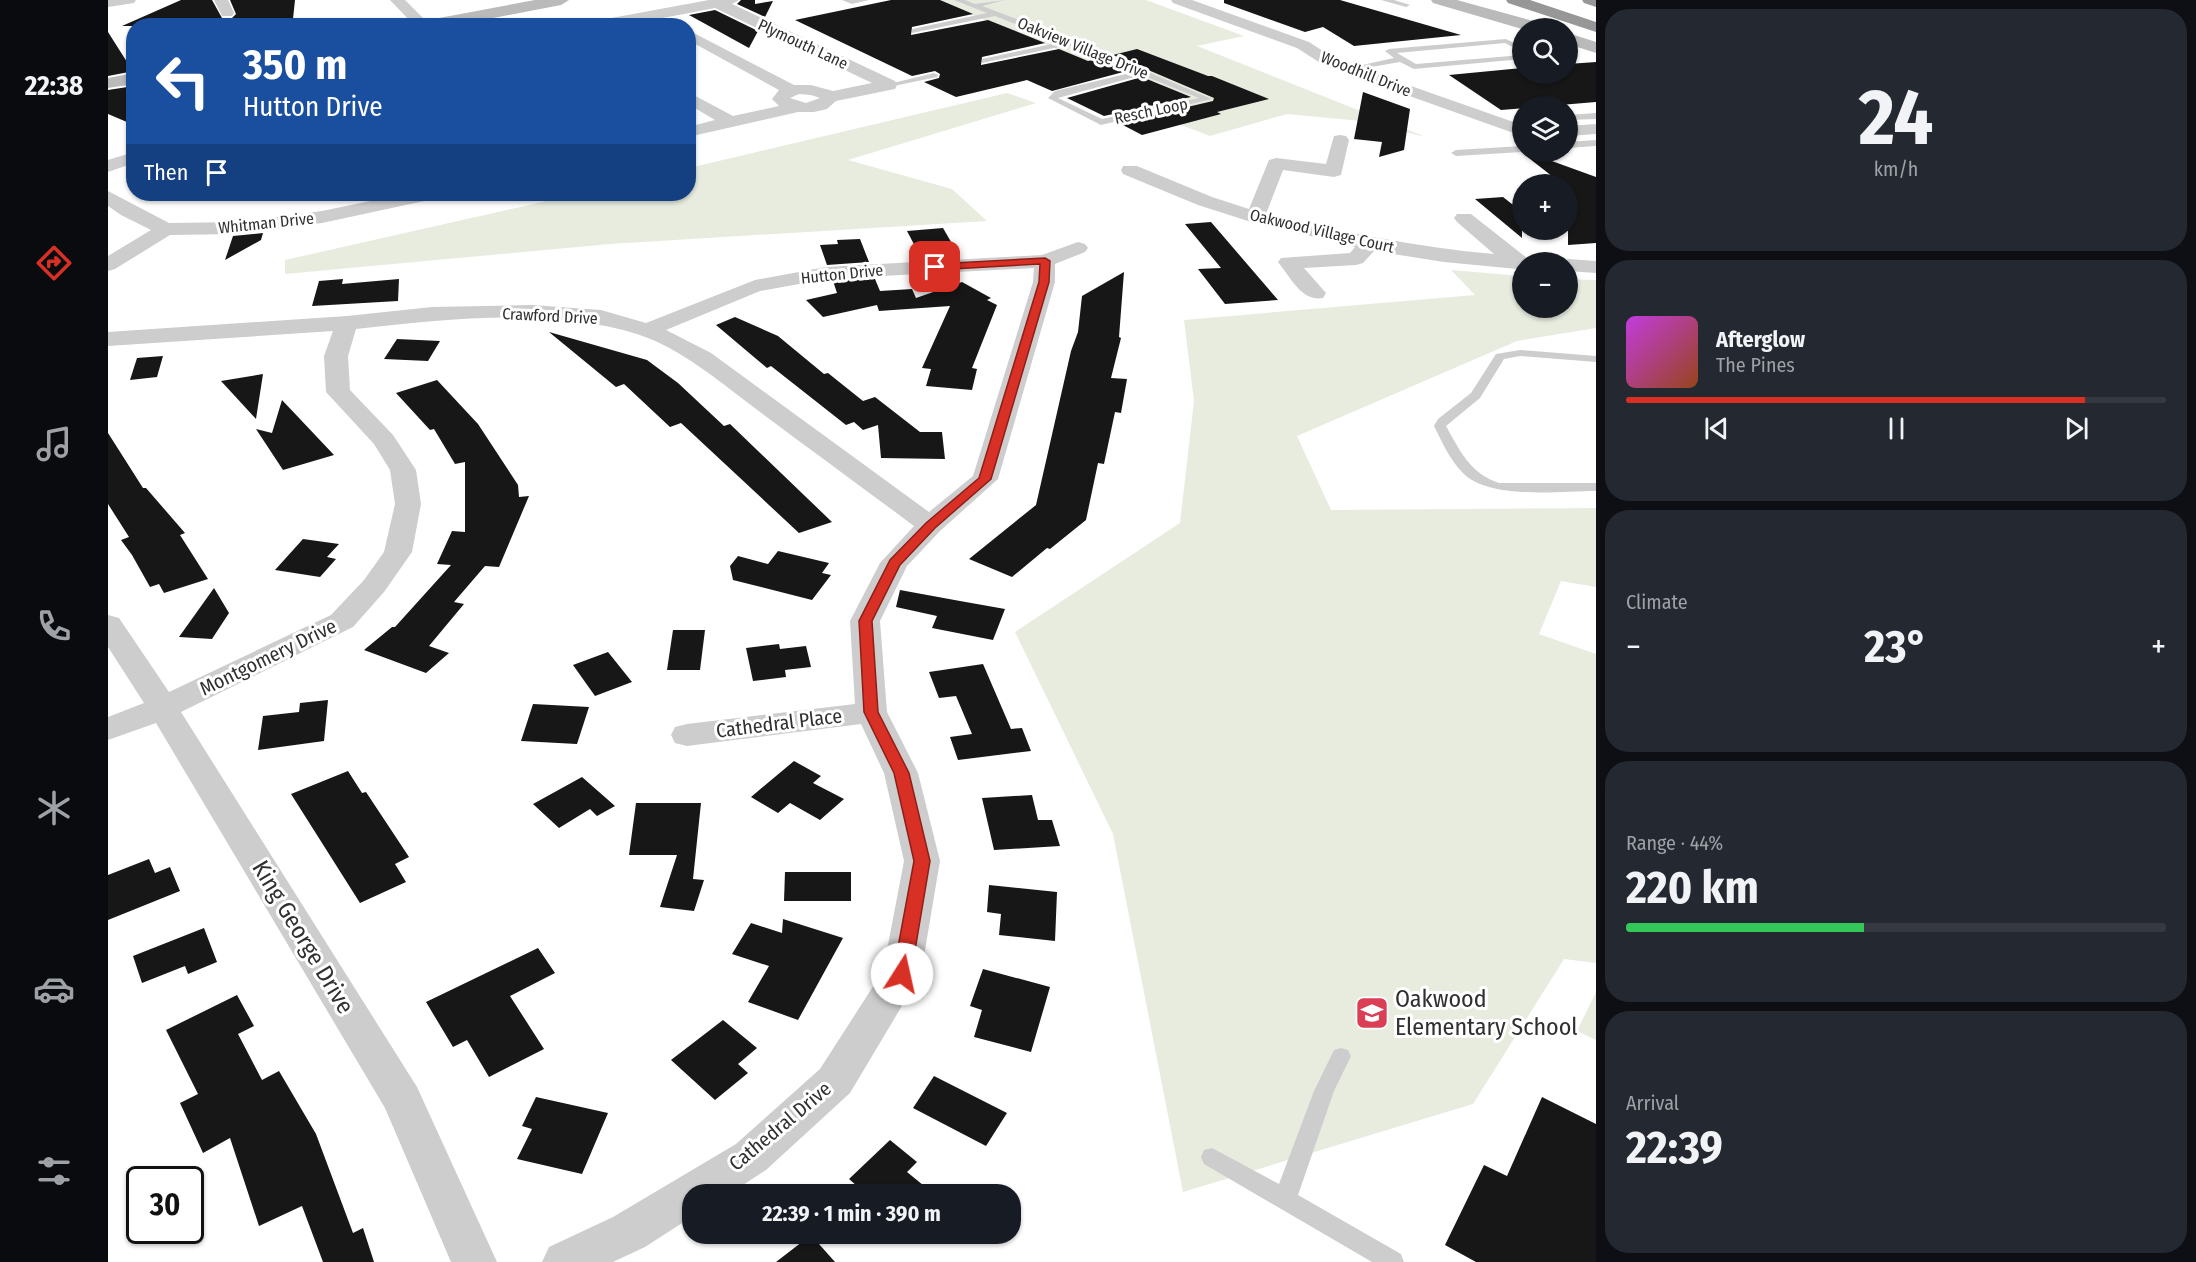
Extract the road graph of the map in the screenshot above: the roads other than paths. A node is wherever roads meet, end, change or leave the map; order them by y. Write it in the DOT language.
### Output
graph roads {
  1 [pos="129,0"];
  2 [pos="397,0"];
  3 [pos="561,0"];
  4 [pos="846,0"];
  5 [pos="865,0"];
  6 [pos="958,0"];
  7 [pos="1001,0"];
  8 [pos="1178,0"];
  9 [pos="1385,0"];
  10 [pos="1439,0"];
  11 [pos="1514,0"];
  12 [pos="1528,0"];
  13 [pos="1590,0"];
  14 [pos="725,2"];
  15 [pos="1596,2"];
  16 [pos="108,3"];
  17 [pos="634,5"];
  18 [pos="1406,5"];
  19 [pos="975,6"];
  20 [pos="995,14"];
  21 [pos="652,15"];
  22 [pos="416,18"];
  23 [pos="462,18"];
  24 [pos="636,18"];
  25 [pos="657,18"];
  26 [pos="1512,21"];
  27 [pos="1596,25"];
  28 [pos="915,31"];
  29 [pos="696,39"];
  30 [pos="1070,42"];
  31 [pos="1578,42"];
  32 [pos="1512,44"];
  33 [pos="1596,48"];
  34 [pos="1512,58"];
  35 [pos="1401,59"];
  36 [pos="985,61"];
  37 [pos="1348,69"];
  38 [pos="1143,72"];
  39 [pos="934,75"];
  40 [pos="126,80"];
  41 [pos="108,83"];
  42 [pos="889,85"];
  43 [pos="795,99"];
  44 [pos="1208,99"];
  45 [pos="696,102"];
  46 [pos="1596,116"];
  47 [pos="1578,117"];
  48 [pos="730,122"];
  49 [pos="1512,127"];
  50 [pos="1596,129"];
  51 [pos="696,130"];
  52 [pos="1578,130"];
  53 [pos="1340,140"];
  54 [pos="1596,143"];
  55 [pos="1578,144"];
  56 [pos="1512,149"];
  57 [pos="1456,153"];
  58 [pos="126,160"];
  59 [pos="108,166"];
  60 [pos="1130,170"];
  61 [pos="108,197"];
  62 [pos="391,201"];
  63 [pos="1255,217"];
  64 [pos="1464,218"];
  65 [pos="166,229"];
  66 [pos="1368,244"];
  67 [pos="1078,248"];
  68 [pos="1512,257"];
  69 [pos="1045,261"];
  70 [pos="1512,262"];
  71 [pos="108,265"];
  72 [pos="1578,266"];
  73 [pos="1596,267"];
  74 [pos="1315,293"];
  75 [pos="347,323"];
  76 [pos="648,330"];
  77 [pos="108,339"];
  78 [pos="1596,358"];
  79 [pos="1596,487"];
  80 [pos="930,525"];
  81 [pos="108,624"];
  82 [pos="163,708"];
  83 [pos="871,712"];
  84 [pos="108,729"];
  85 [pos="687,735"];
  86 [pos="1341,1056"];
  87 [pos="1212,1157"];
  88 [pos="1285,1198"];
  89 [pos="474,1262"];
  90 [pos="565,1262"];
  91 [pos="1393,1262"];
  1 -- 16 [label="street"];
  2 -- 22 [label="street"];
  3 -- 23 [label="street"];
  4 -- 5 [label="lane"];
  6 -- 19 [label="lane, Oakview Village Drive"];
  7 -- 19 [label="lane"];
  8 -- 37 [label="street, Woodhill Drive"];
  9 -- 18 [label="lane"];
  10 -- 26 [label="street"];
  11 -- 27 [label="highway"];
  12 -- 27 [label="highway"];
  13 -- 15 [label="highway"];
  14 -- 21 [label="street"];
  14 -- 42 [label="street, Plymouth Lane"];
  17 -- 21 [label="street"];
  19 -- 20 [label="lane, Oakview Village Drive"];
  20 -- 28 [label="lane"];
  20 -- 30 [label="lane, Oakview Village Drive"];
  21 -- 24 [label="street"];
  21 -- 25 [label="street"];
  29 -- 43 [label="street"];
  30 -- 36 [label="lane"];
  30 -- 38 [label="lane, Oakview Village Drive"];
  31 -- 33 [label="street"];
  32 -- 35 [label="lane"];
  34 -- 35 [label="lane"];
  35 -- 37 [label="lane"];
  37 -- 49 [label="street, Woodhill Drive"];
  38 -- 44 [label="lane, Oakview Village Drive"];
  38 -- 44 [label="lane, Resch Loop"];
  39 -- 42 [label="lane"];
  40 -- 41 [label="street"];
  42 -- 43 [label="street"];
  43 -- 48 [label="street"];
  45 -- 48 [label="street"];
  46 -- 47 [label="lane"];
  48 -- 51 [label="street"];
  50 -- 52 [label="street"];
  53 -- 63 [label="street"];
  54 -- 55 [label="lane"];
  56 -- 57 [label="lane"];
  58 -- 59 [label="street"];
  60 -- 63 [label="street, Oakwood Village Court"];
  61 -- 65 [label="street, Whitman Drive"];
  62 -- 65 [label="street, Whitman Drive"];
  63 -- 66 [label="street, Oakwood Village Court"];
  64 -- 68 [label="street"];
  65 -- 71 [label="street"];
  66 -- 70 [label="street, Oakwood Village Court"];
  66 -- 74 [label="street"];
  67 -- 69 [label="street"];
  69 -- 76 [label="street, Hutton Drive"];
  69 -- 80 [label="street, Cathedral Drive"];
  72 -- 73 [label="street"];
  75 -- 76 [label="street, Crawford Drive"];
  75 -- 77 [label="street, Crawford Drive"];
  75 -- 82 [label="street, Montgomery Drive"];
  76 -- 80 [label="street, Crawford Drive"];
  78 -- 79 [label="lane"];
  80 -- 83 [label="street, Cathedral Drive"];
  81 -- 82 [label="street, King George Drive"];
  82 -- 84 [label="street, Montgomery Drive"];
  82 -- 89 [label="street, King George Drive"];
  83 -- 85 [label="street, Cathedral Place"];
  83 -- 90 [label="street, Cathedral Drive"];
  86 -- 88 [label="lane"];
  87 -- 88 [label="lane"];
  88 -- 91 [label="lane"];
}
